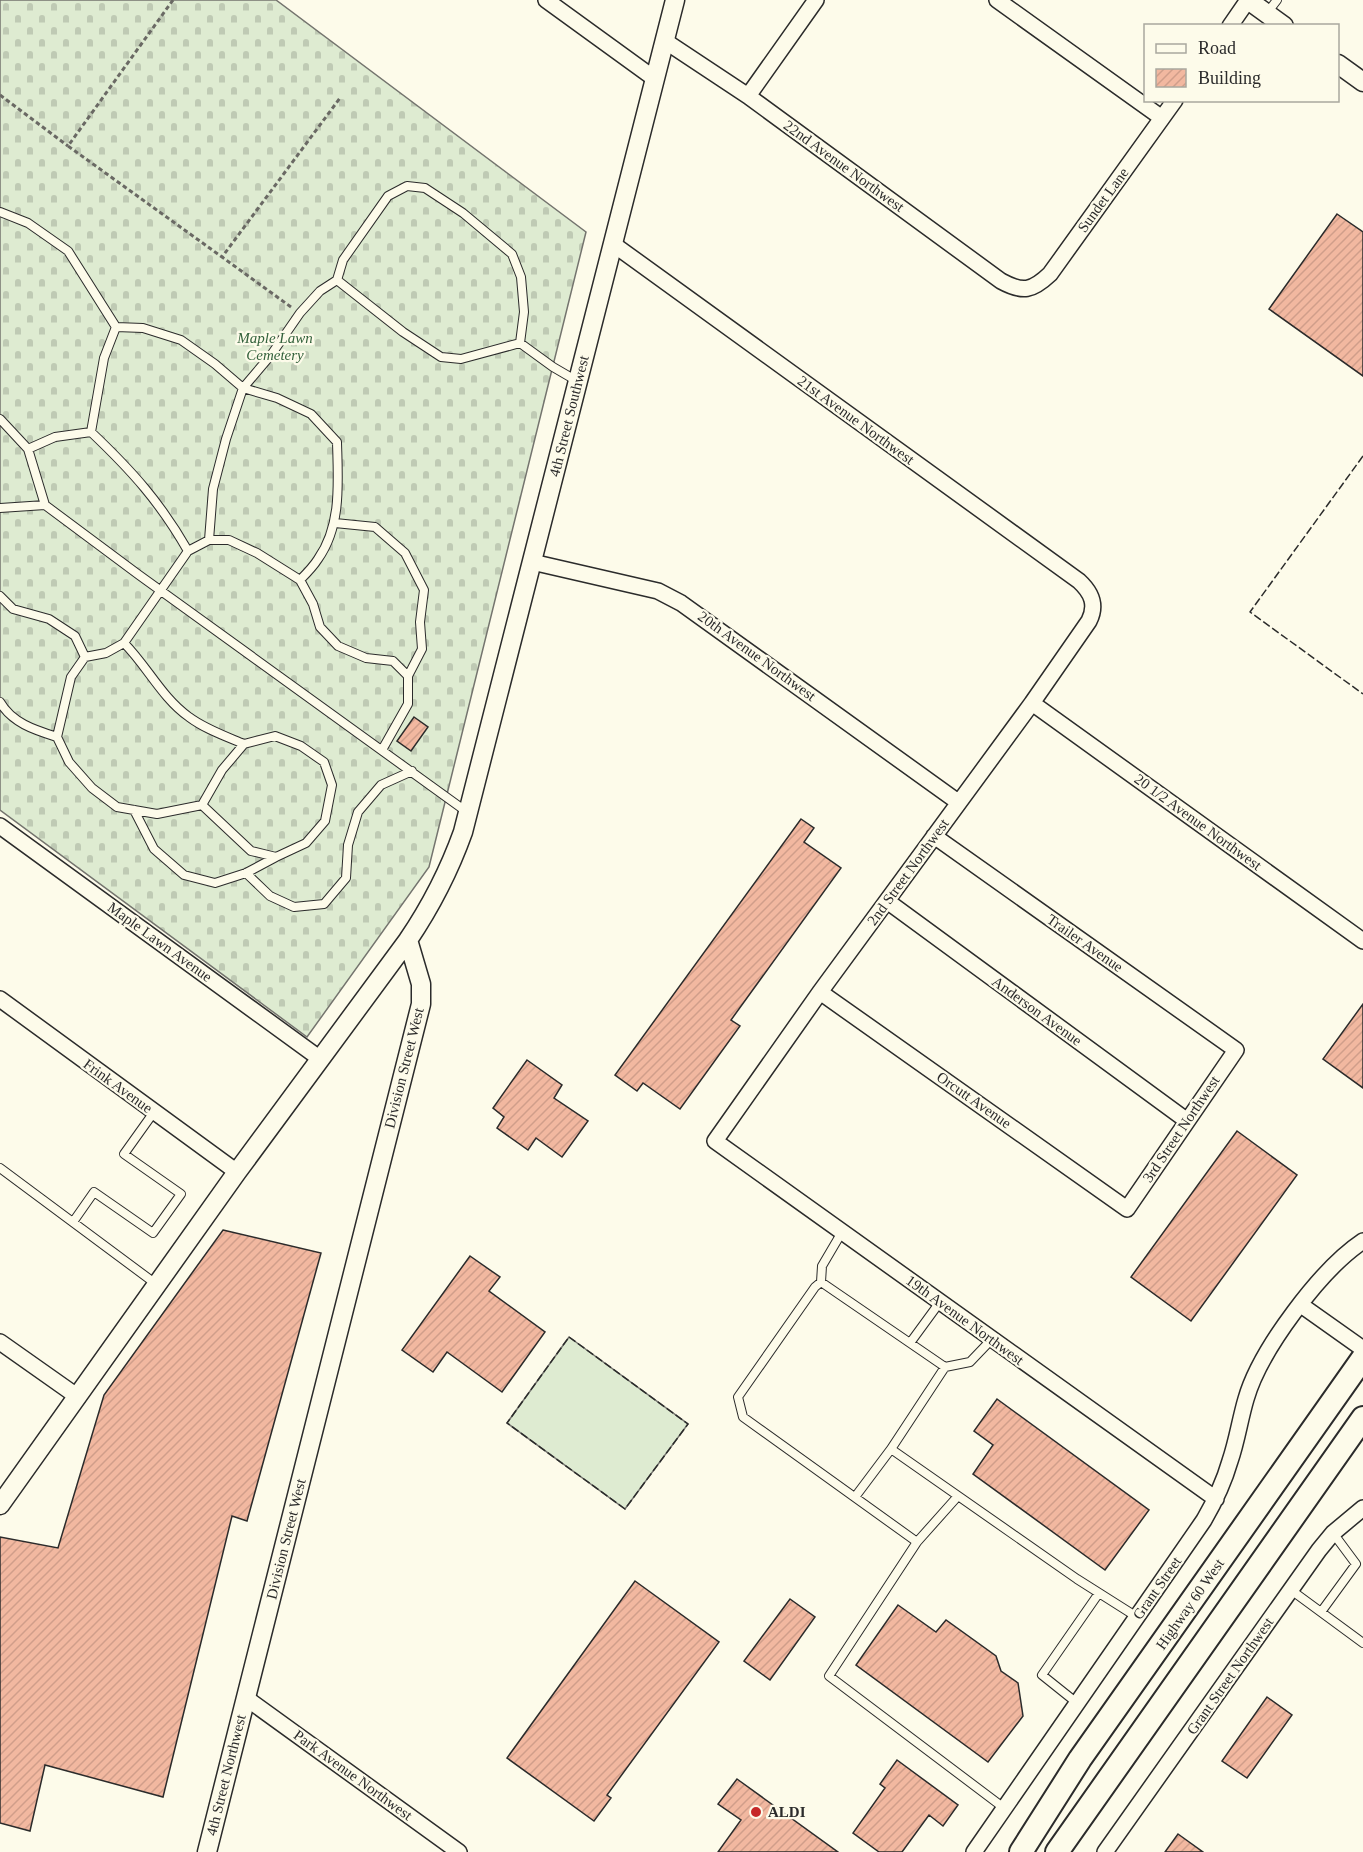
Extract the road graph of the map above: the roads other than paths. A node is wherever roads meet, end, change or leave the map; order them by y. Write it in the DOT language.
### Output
graph roads {
  1 [pos="546,0"];
  2 [pos="675,0"];
  3 [pos="816,0"];
  4 [pos="997,0"];
  5 [pos="1248,0"];
  6 [pos="1272,7"];
  7 [pos="1231,24"];
  8 [pos="1283,24"];
  9 [pos="665,40"];
  10 [pos="1339,65"];
  11 [pos="655,79"];
  12 [pos="1363,82"];
  13 [pos="748,96"];
  14 [pos="1174,102"];
  15 [pos="1162,118"];
  16 [pos="0,212"];
  17 [pos="613,244"];
  18 [pos="337,280"];
  19 [pos="1023,290"];
  20 [pos="116,327"];
  21 [pos="520,343"];
  22 [pos="578,382"];
  23 [pos="243,388"];
  24 [pos="0,419"];
  25 [pos="91,432"];
  26 [pos="28,449"];
  27 [pos="45,505"];
  28 [pos="0,508"];
  29 [pos="335,523"];
  30 [pos="209,540"];
  31 [pos="188,551"];
  32 [pos="532,562"];
  33 [pos="300,580"];
  34 [pos="160,591"];
  35 [pos="0,596"];
  36 [pos="1093,600"];
  37 [pos="124,643"];
  38 [pos="85,657"];
  39 [pos="408,675"];
  40 [pos="0,702"];
  41 [pos="1032,703"];
  42 [pos="57,737"];
  43 [pos="244,744"];
  44 [pos="382,750"];
  45 [pos="412,771"];
  46 [pos="958,802"];
  47 [pos="202,805"];
  48 [pos="134,810"];
  49 [pos="468,813"];
  50 [pos="0,825"];
  51 [pos="934,836"];
  52 [pos="276,857"];
  53 [pos="246,873"];
  54 [pos="887,901"];
  55 [pos="408,940"];
  56 [pos="1363,941"];
  57 [pos="820,992"];
  58 [pos="0,999"];
  59 [pos="1236,1050"];
  60 [pos="320,1058"];
  61 [pos="154,1112"];
  62 [pos="1186,1120"];
  63 [pos="715,1141"];
  64 [pos="0,1168"];
  65 [pos="237,1172"];
  66 [pos="1127,1209"];
  67 [pos="73,1222"];
  68 [pos="843,1232"];
  69 [pos="1363,1241"];
  70 [pos="821,1282"];
  71 [pos="157,1285"];
  72 [pos="940,1302"];
  73 [pos="1301,1305"];
  74 [pos="992,1339"];
  75 [pos="0,1342"];
  76 [pos="910,1343"];
  77 [pos="1363,1349"];
  78 [pos="1363,1358"];
  79 [pos="945,1367"];
  80 [pos="78,1397"];
  81 [pos="1363,1418"];
  82 [pos="891,1449"];
  83 [pos="958,1496"];
  84 [pos="855,1497"];
  85 [pos="1216,1499"];
  86 [pos="0,1505"];
  87 [pos="1363,1508"];
  88 [pos="1333,1533"];
  89 [pos="917,1542"];
  90 [pos="1291,1590"];
  91 [pos="1099,1593"];
  92 [pos="1321,1612"];
  93 [pos="1137,1617"];
  94 [pos="1363,1643"];
  95 [pos="246,1698"];
  96 [pos="1077,1704"];
  97 [pos="1004,1808"];
  98 [pos="207,1852"];
  99 [pos="459,1852"];
  100 [pos="974,1852"];
  101 [pos="1021,1852"];
  102 [pos="1057,1852"];
  103 [pos="1105,1852"];
  1 -- 11 [label="street"];
  2 -- 9 [label="street, 4th Street Southwest"];
  3 -- 13 [label="street"];
  4 -- 15 [label="street"];
  5 -- 6 [label="street"];
  5 -- 7 [label="street"];
  6 -- 8 [label="street"];
  9 -- 11 [label="street, 4th Street Southwest"];
  9 -- 13 [label="street, 22nd Avenue Northwest"];
  10 -- 12 [label="street"];
  11 -- 17 [label="street, 4th Street Southwest"];
  13 -- 19 [label="street, 22nd Avenue Northwest"];
  14 -- 15 [label="street, Sundet Lane"];
  15 -- 19 [label="street, Sundet Lane"];
  16 -- 20 [label="lane"];
  17 -- 22 [label="street, 4th Street Southwest"];
  17 -- 36 [label="street, 21st Avenue Northwest"];
  18 -- 21 [label="lane"];
  18 -- 21 [label="lane"];
  18 -- 23 [label="lane"];
  20 -- 23 [label="lane"];
  20 -- 25 [label="lane"];
  21 -- 22 [label="lane"];
  22 -- 32 [label="street, 4th Street Southwest"];
  23 -- 29 [label="lane"];
  23 -- 30 [label="lane"];
  24 -- 26 [label="lane"];
  25 -- 26 [label="lane"];
  25 -- 31 [label="lane"];
  26 -- 27 [label="lane"];
  27 -- 28 [label="lane"];
  27 -- 34 [label="lane"];
  29 -- 33 [label="lane"];
  29 -- 39 [label="lane"];
  30 -- 31 [label="lane"];
  30 -- 33 [label="lane"];
  31 -- 34 [label="lane"];
  32 -- 46 [label="street, 20th Avenue Northwest"];
  32 -- 49 [label="street, 4th Street Southwest"];
  33 -- 39 [label="lane"];
  34 -- 37 [label="lane"];
  34 -- 44 [label="lane"];
  35 -- 38 [label="lane"];
  36 -- 41 [label="street, 2nd Street Northwest"];
  37 -- 38 [label="lane"];
  37 -- 43 [label="lane"];
  38 -- 42 [label="lane"];
  39 -- 44 [label="lane"];
  40 -- 42 [label="lane"];
  41 -- 46 [label="street, 2nd Street Northwest"];
  41 -- 56 [label="street, 20 1/2 Avenue Northwest"];
  42 -- 48 [label="lane"];
  43 -- 47 [label="lane"];
  43 -- 52 [label="lane"];
  44 -- 45 [label="lane"];
  45 -- 49 [label="lane"];
  45 -- 53 [label="lane"];
  46 -- 51 [label="street, 2nd Street Northwest"];
  47 -- 48 [label="lane"];
  47 -- 52 [label="lane"];
  48 -- 53 [label="lane"];
  49 -- 55 [label="street, 4th Street Southwest"];
  50 -- 60 [label="street, Maple Lawn Avenue"];
  51 -- 54 [label="street, 2nd Street Northwest"];
  51 -- 59 [label="street, Trailer Avenue"];
  52 -- 53 [label="lane"];
  54 -- 57 [label="street, 2nd Street Northwest"];
  54 -- 62 [label="street, Anderson Avenue"];
  55 -- 60 [label="street"];
  55 -- 95 [label="street, Division Street West"];
  57 -- 63 [label="street, 2nd Street Northwest"];
  57 -- 66 [label="street, Orcutt Avenue"];
  58 -- 61 [label="street, Frink Avenue"];
  59 -- 62 [label="street, 3rd Street Northwest"];
  60 -- 65 [label="street"];
  61 -- 65 [label="street, Frink Avenue"];
  61 -- 67 [label="lane"];
  62 -- 66 [label="street, 3rd Street Northwest"];
  63 -- 68 [label="street, 19th Avenue Northwest"];
  64 -- 67 [label="lane"];
  65 -- 71 [label="street"];
  67 -- 71 [label="lane"];
  68 -- 70 [label="lane"];
  68 -- 72 [label="street, 19th Avenue Northwest"];
  69 -- 73 [label="street, Grant Street"];
  70 -- 76 [label="lane"];
  70 -- 84 [label="lane"];
  71 -- 80 [label="street"];
  72 -- 74 [label="street, 19th Avenue Northwest"];
  72 -- 76 [label="lane"];
  73 -- 77 [label="street"];
  73 -- 85 [label="street, Grant Street"];
  74 -- 79 [label="lane"];
  74 -- 85 [label="street, 19th Avenue Northwest"];
  75 -- 80 [label="street"];
  76 -- 79 [label="lane"];
  78 -- 101 [label="main road, Highway 60 West"];
  79 -- 82 [label="lane"];
  80 -- 86 [label="street"];
  81 -- 102 [label="main road"];
  82 -- 83 [label="lane"];
  82 -- 84 [label="lane"];
  83 -- 89 [label="lane"];
  83 -- 91 [label="lane"];
  84 -- 89 [label="lane"];
  85 -- 93 [label="street, Grant Street"];
  87 -- 88 [label="street, Grant Street Northwest"];
  88 -- 90 [label="street, Grant Street Northwest"];
  88 -- 92 [label="lane"];
  89 -- 97 [label="lane"];
  90 -- 92 [label="lane"];
  90 -- 103 [label="street, Grant Street Northwest"];
  91 -- 93 [label="lane"];
  91 -- 96 [label="lane"];
  92 -- 94 [label="lane"];
  93 -- 96 [label="street, Grant Street"];
  95 -- 98 [label="street, 4th Street Northwest"];
  95 -- 99 [label="street, Park Avenue Northwest"];
  96 -- 97 [label="street, Grant Street"];
  97 -- 100 [label="street, Grant Street"];
}
